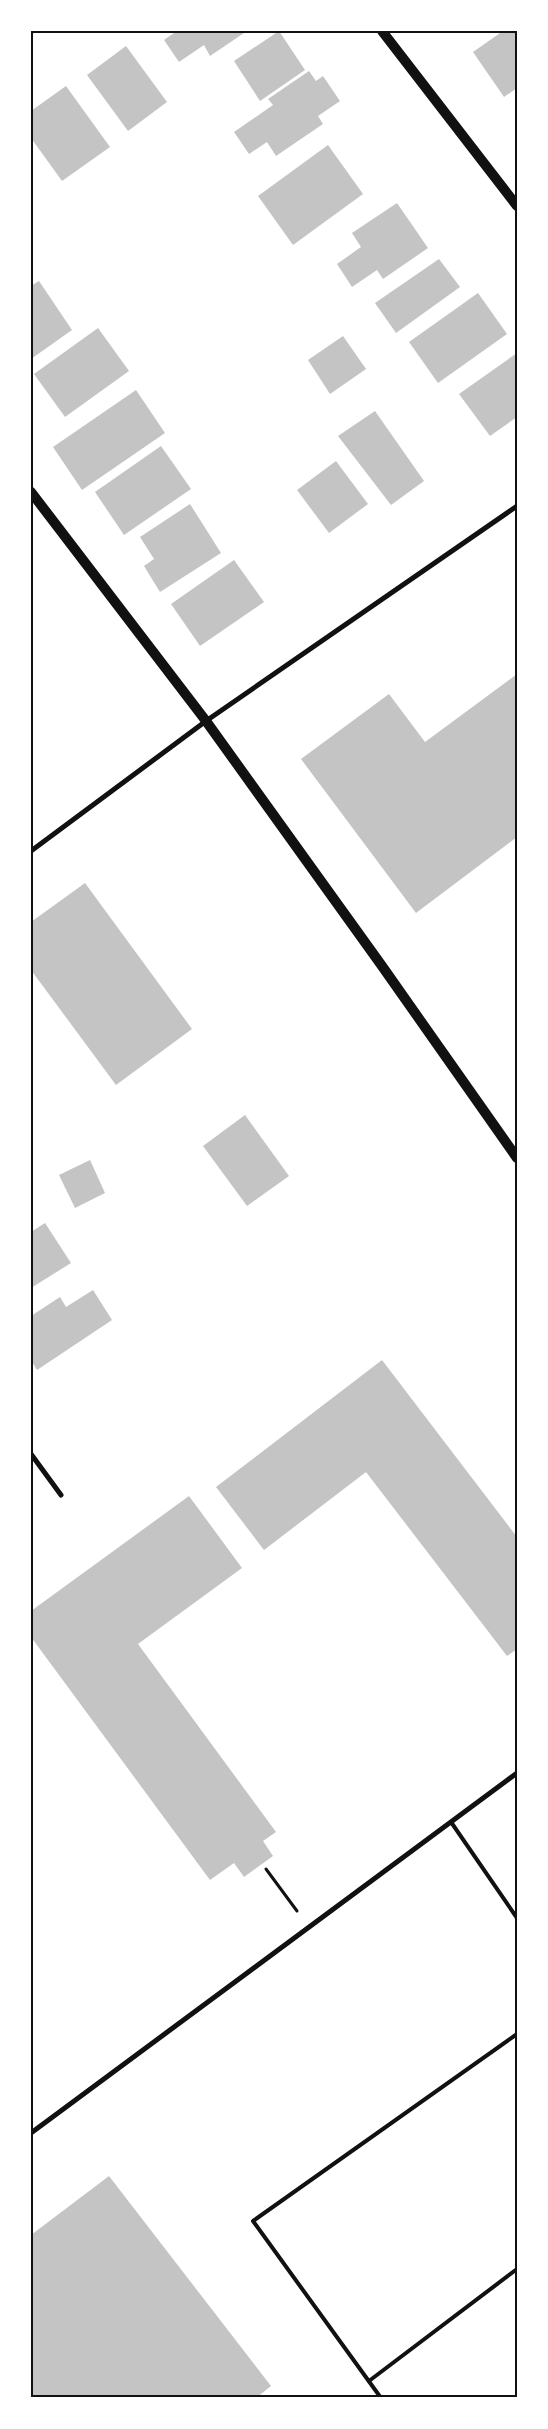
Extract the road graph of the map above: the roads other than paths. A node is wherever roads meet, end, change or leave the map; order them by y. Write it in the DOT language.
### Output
graph roads {
  1 [pos="382,31"];
  2 [pos="517,206"];
  3 [pos="31,492"];
  4 [pos="517,506"];
  5 [pos="206,721"];
  6 [pos="31,851"];
  7 [pos="517,1158"];
  8 [pos="31,1454"];
  9 [pos="61,1495"];
  10 [pos="517,1773"];
  11 [pos="451,1822"];
  12 [pos="517,1918"];
  13 [pos="517,2034"];
  14 [pos="31,2133"];
  15 [pos="517,2269"];
  16 [pos="369,2381"];
  17 [pos="381,2398"];
  1 -- 2 [label="main road"];
  3 -- 5 [label="main road"];
  4 -- 5 [label="street"];
  5 -- 6 [label="street"];
  5 -- 7 [label="main road"];
  8 -- 9 [label="street"];
  10 -- 11 [label="street"];
  11 -- 12 [label="lane"];
  11 -- 14 [label="street"];
  13 -- 16 [label="lane"];
  15 -- 16 [label="lane"];
  16 -- 17 [label="lane"];
}
